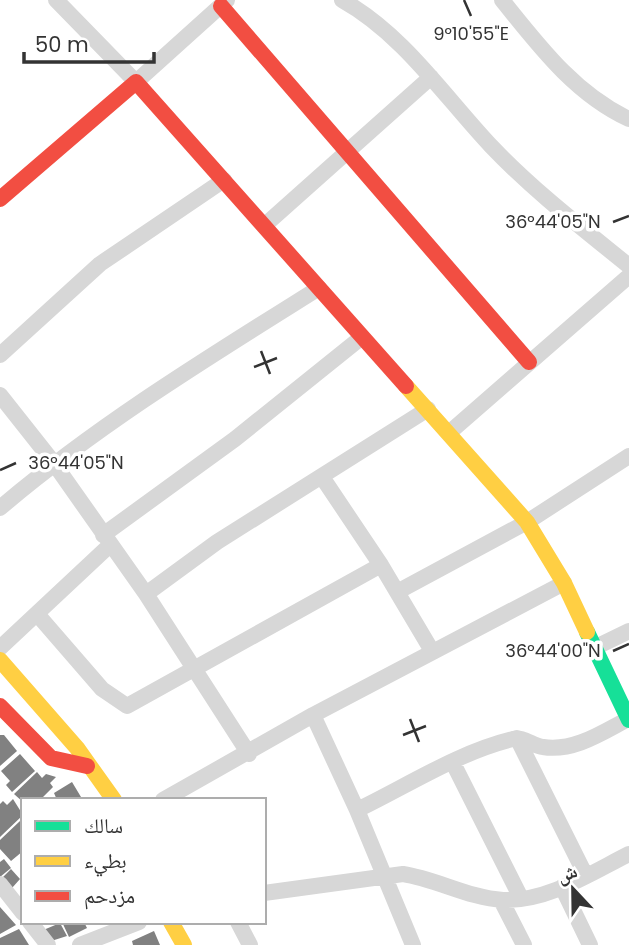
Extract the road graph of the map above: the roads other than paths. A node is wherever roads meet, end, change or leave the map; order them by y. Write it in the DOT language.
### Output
graph roads {
  1 [pos="56,0"];
  2 [pos="342,0"];
  3 [pos="502,0"];
  4 [pos="224,3"];
  5 [pos="431,77"];
  6 [pos="136,82"];
  7 [pos="629,120"];
  8 [pos="347,154"];
  9 [pos="224,180"];
  10 [pos="1,195"];
  11 [pos="265,225"];
  12 [pos="629,266"];
  13 [pos="629,276"];
  14 [pos="319,288"];
  15 [pos="362,337"];
  16 [pos="0,355"];
  17 [pos="528,362"];
  18 [pos="0,396"];
  19 [pos="428,409"];
  20 [pos="450,432"];
  21 [pos="629,456"];
  22 [pos="53,462"];
  23 [pos="322,477"];
  24 [pos="0,508"];
  25 [pos="527,522"];
  26 [pos="107,540"];
  27 [pos="381,565"];
  28 [pos="564,583"];
  29 [pos="397,592"];
  30 [pos="146,594"];
  31 [pos="37,614"];
  32 [pos="629,631"];
  33 [pos="0,648"];
  34 [pos="594,648"];
  35 [pos="432,651"];
  36 [pos="0,660"];
  37 [pos="193,668"];
  38 [pos="3,715"];
  39 [pos="313,715"];
  40 [pos="629,720"];
  41 [pos="517,738"];
  42 [pos="249,754"];
  43 [pos="453,764"];
  44 [pos="87,766"];
  45 [pos="112,798"];
  46 [pos="167,798"];
  47 [pos="358,810"];
  48 [pos="629,854"];
  49 [pos="384,875"];
  50 [pos="586,876"];
  51 [pos="0,884"];
  52 [pos="562,887"];
  53 [pos="266,892"];
  54 [pos="522,898"];
  55 [pos="501,900"];
  56 [pos="21,910"];
  57 [pos="32,924"];
  58 [pos="134,924"];
  59 [pos="172,924"];
  60 [pos="239,924"];
  61 [pos="48,945"];
  62 [pos="80,945"];
  63 [pos="184,945"];
  64 [pos="250,945"];
  65 [pos="413,945"];
  66 [pos="524,945"];
  67 [pos="590,945"];
  1 -- 6 [label="street"];
  2 -- 5 [label="street"];
  3 -- 7 [label="street"];
  4 -- 6 [label="street"];
  4 -- 8 [label="street"];
  5 -- 8 [label="street"];
  5 -- 12 [label="street"];
  6 -- 9 [label="street"];
  6 -- 10 [label="street"];
  8 -- 11 [label="street"];
  8 -- 17 [label="street"];
  9 -- 11 [label="street"];
  9 -- 16 [label="street"];
  11 -- 14 [label="street"];
  13 -- 17 [label="street"];
  14 -- 15 [label="street"];
  14 -- 22 [label="street"];
  15 -- 19 [label="street"];
  15 -- 26 [label="street"];
  17 -- 20 [label="street"];
  18 -- 22 [label="street"];
  19 -- 20 [label="street"];
  19 -- 23 [label="street"];
  20 -- 25 [label="street"];
  21 -- 25 [label="street"];
  22 -- 24 [label="street"];
  22 -- 26 [label="street"];
  23 -- 27 [label="street"];
  23 -- 30 [label="street"];
  25 -- 28 [label="street"];
  25 -- 29 [label="street"];
  26 -- 30 [label="street"];
  26 -- 31 [label="street"];
  27 -- 29 [label="street"];
  27 -- 37 [label="street"];
  28 -- 34 [label="street"];
  28 -- 35 [label="street"];
  29 -- 35 [label="street"];
  30 -- 37 [label="street"];
  31 -- 33 [label="street"];
  31 -- 37 [label="street"];
  32 -- 34 [label="street"];
  34 -- 40 [label="street"];
  35 -- 39 [label="street"];
  36 -- 44 [label="street"];
  37 -- 42 [label="street"];
  38 -- 44 [label="street"];
  39 -- 42 [label="street"];
  39 -- 47 [label="street"];
  40 -- 41 [label="street"];
  41 -- 43 [label="street"];
  41 -- 50 [label="street"];
  42 -- 46 [label="street"];
  43 -- 47 [label="street"];
  43 -- 54 [label="street"];
  44 -- 45 [label="street"];
  47 -- 49 [label="street"];
  48 -- 50 [label="street"];
  49 -- 53 [label="street"];
  49 -- 55 [label="street"];
  49 -- 65 [label="street"];
  50 -- 52 [label="street"];
  51 -- 56 [label="street"];
  52 -- 54 [label="street"];
  52 -- 67 [label="street"];
  54 -- 55 [label="street"];
  55 -- 66 [label="street"];
  57 -- 61 [label="street"];
  58 -- 62 [label="street"];
  59 -- 63 [label="street"];
  60 -- 64 [label="street"];
}
